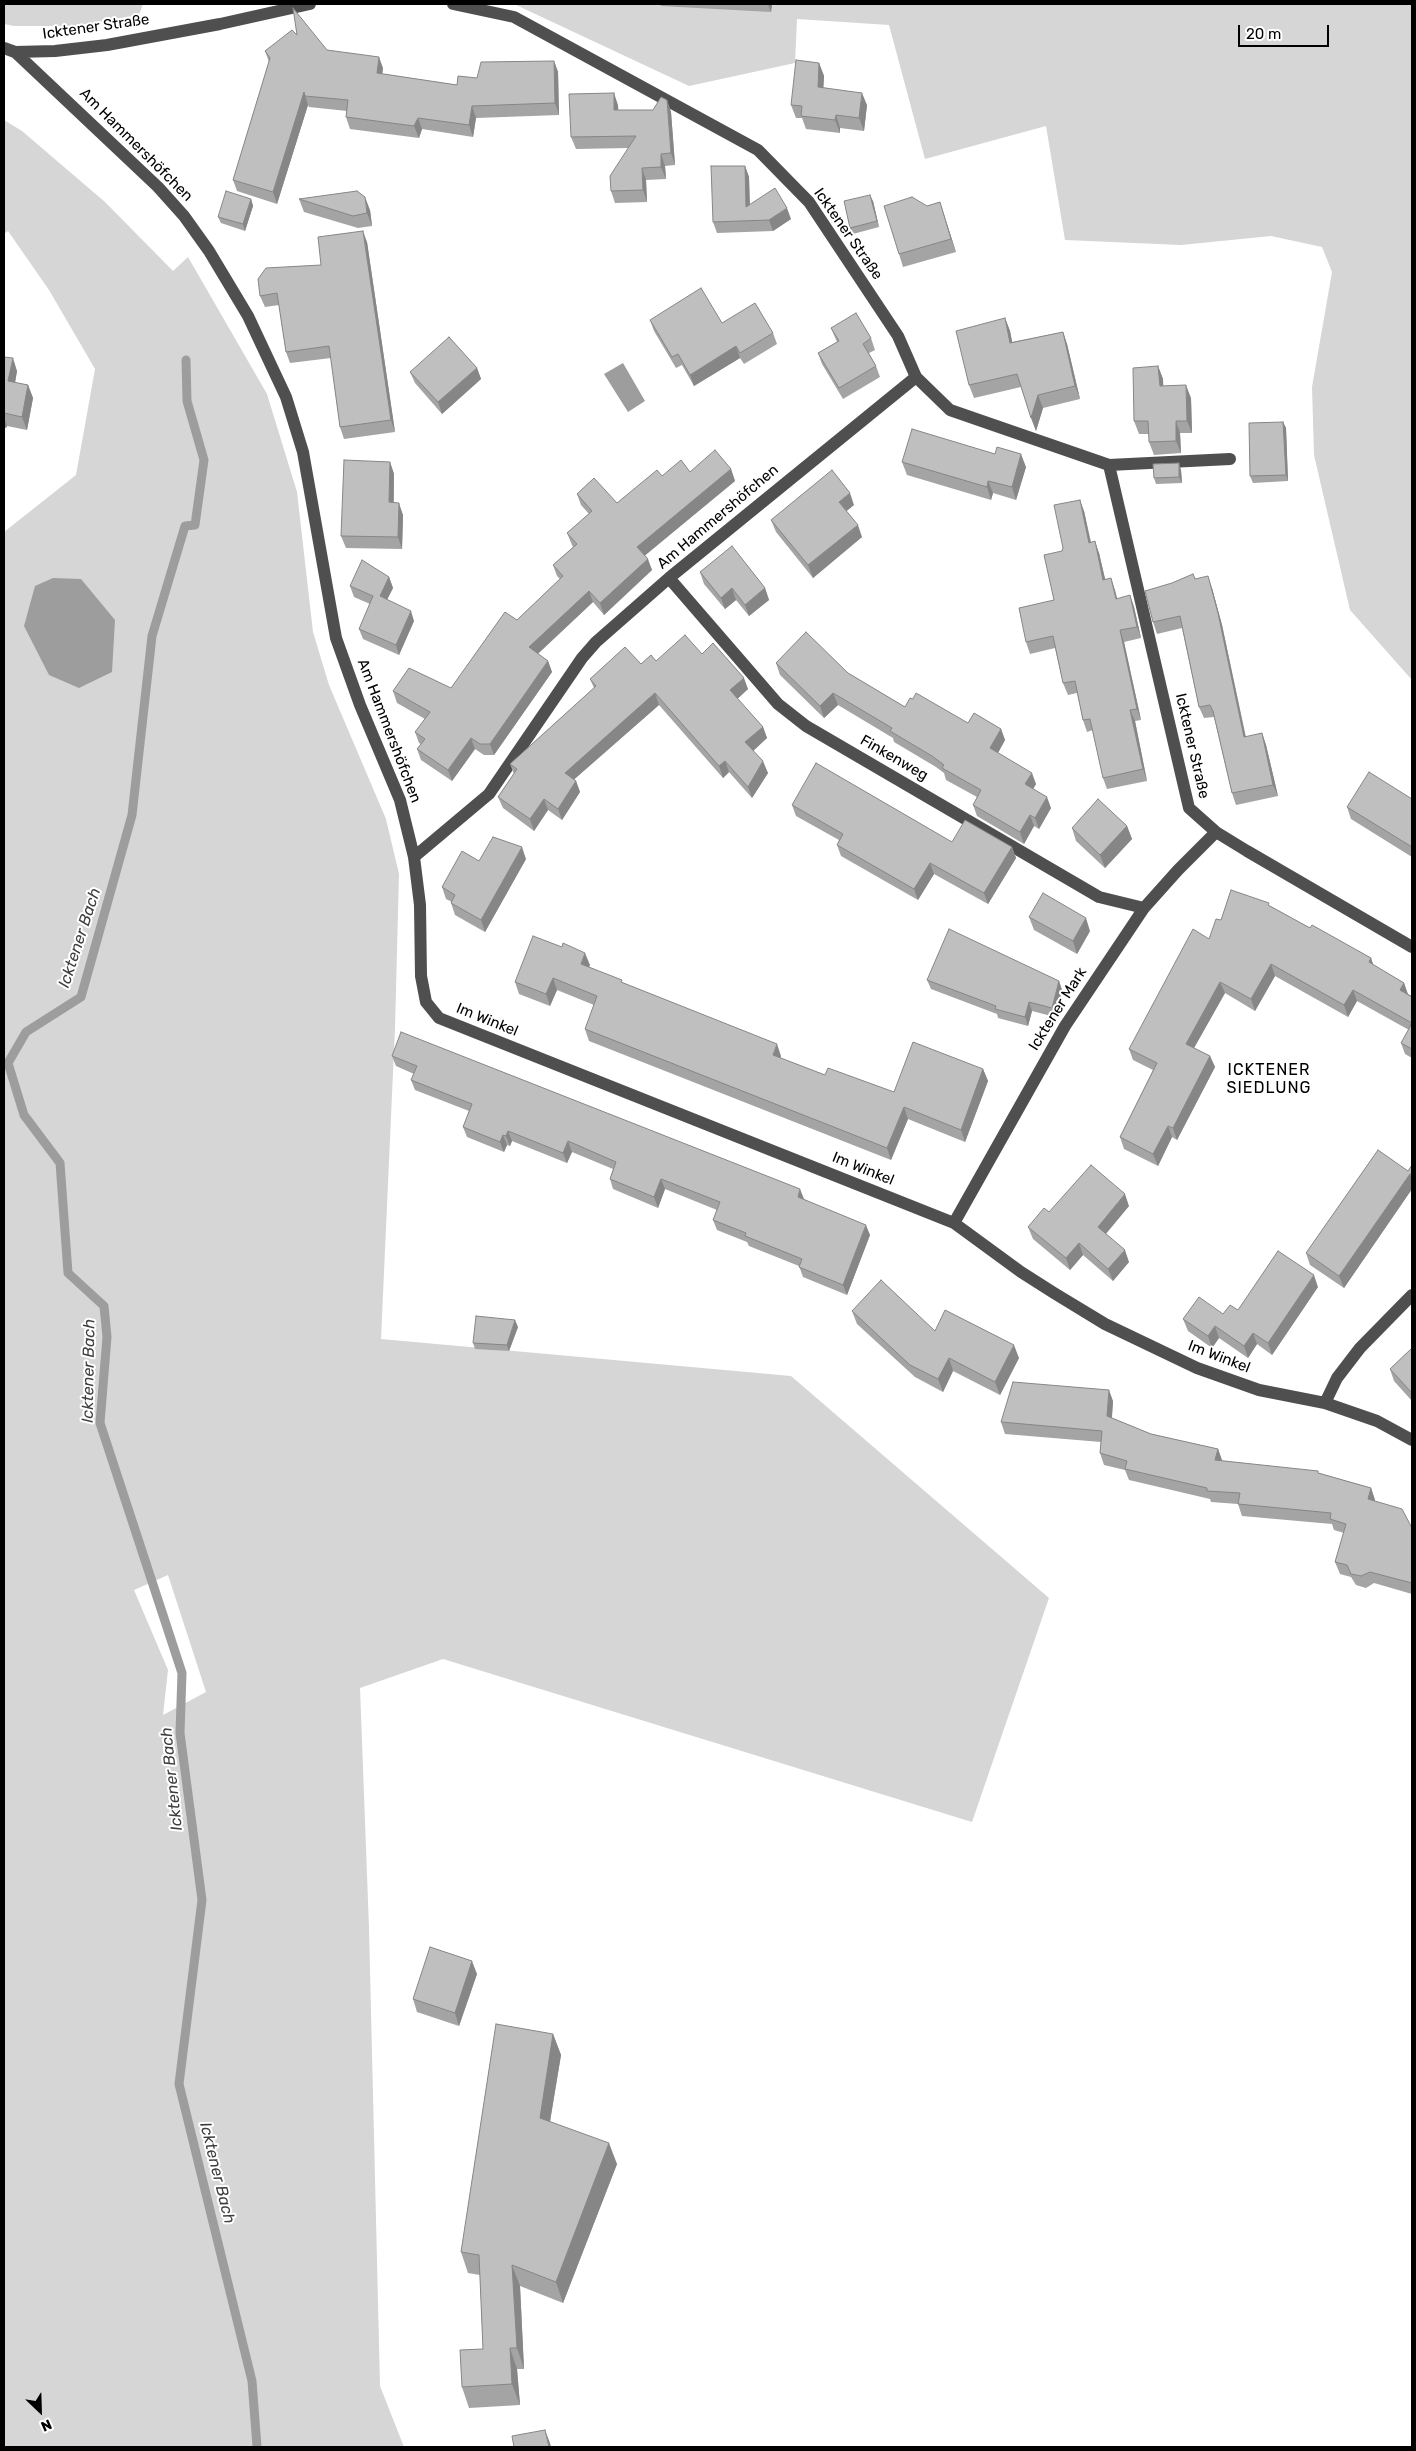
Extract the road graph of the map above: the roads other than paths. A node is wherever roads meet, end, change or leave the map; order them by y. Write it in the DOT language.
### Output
graph roads {
  1 [pos="310,4"];
  2 [pos="453,4"];
  3 [pos="9,50"];
  4 [pos="916,377"];
  5 [pos="1230,459"];
  6 [pos="1109,465"];
  7 [pos="669,578"];
  8 [pos="1216,832"];
  9 [pos="414,857"];
  10 [pos="1144,908"];
  11 [pos="1412,947"];
  12 [pos="954,1223"];
  13 [pos="1412,1295"];
  14 [pos="1325,1403"];
  15 [pos="1412,1440"];
  1 -- 3 [label="street, Icktener Straße"];
  2 -- 4 [label="street, Icktener Straße"];
  3 -- 9 [label="street, Am Hammershöfchen"];
  4 -- 6 [label="street, Icktener Straße"];
  4 -- 7 [label="street, Am Hammershöfchen"];
  5 -- 6 [label="street, Icktener Straße"];
  6 -- 8 [label="street, Icktener Straße"];
  7 -- 9 [label="street, Am Hammershöfchen"];
  7 -- 10 [label="street, Finkenweg"];
  8 -- 10 [label="street, Icktener Mark"];
  8 -- 11 [label="street, Icktener Straße"];
  9 -- 12 [label="street, Im Winkel"];
  10 -- 12 [label="street, Icktener Mark"];
  12 -- 14 [label="street, Im Winkel"];
  13 -- 14 [label="street"];
  14 -- 15 [label="street, Im Winkel"];
}
